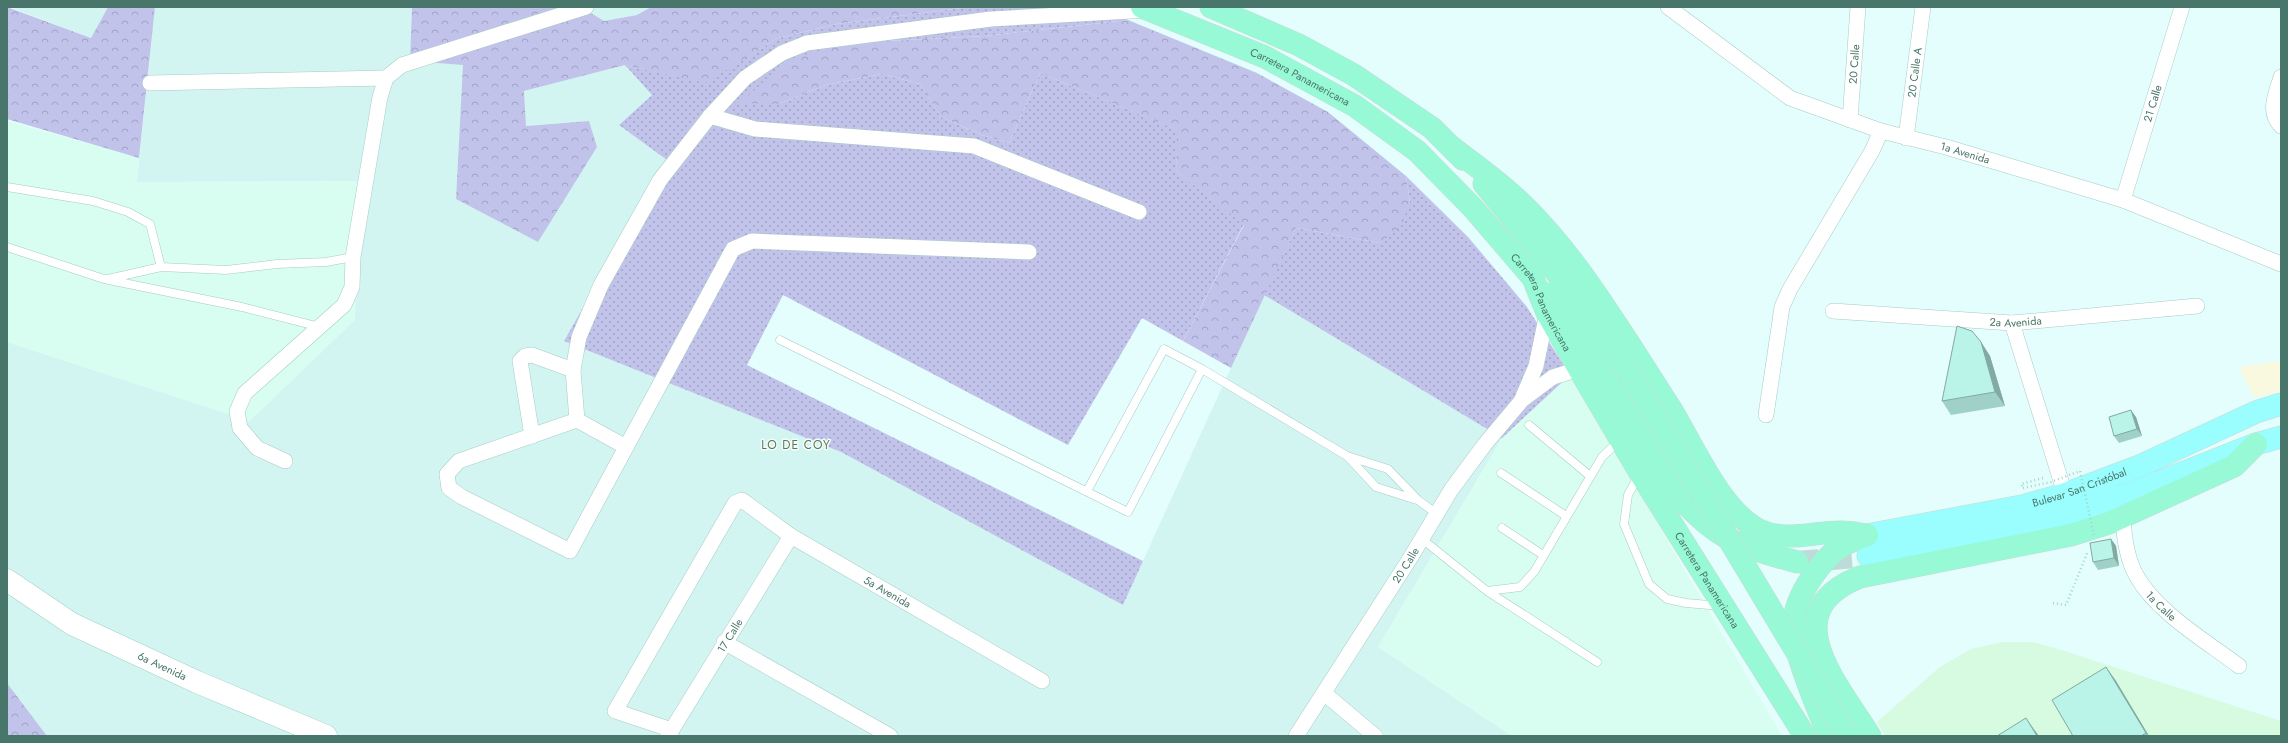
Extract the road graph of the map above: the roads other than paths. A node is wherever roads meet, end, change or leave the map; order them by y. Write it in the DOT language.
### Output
graph roads {
  1 [pos="586,7"];
  2 [pos="1211,7"];
  3 [pos="1668,7"];
  4 [pos="1858,7"];
  5 [pos="1923,7"];
  6 [pos="2182,7"];
  7 [pos="1145,9"];
  8 [pos="1029,12"];
  9 [pos="2281,77"];
  10 [pos="386,78"];
  11 [pos="150,83"];
  12 [pos="710,116"];
  13 [pos="1850,120"];
  14 [pos="2278,124"];
  15 [pos="1881,131"];
  16 [pos="1906,138"];
  17 [pos="1453,148"];
  18 [pos="7,187"];
  19 [pos="2123,200"];
  20 [pos="1139,212"];
  21 [pos="7,246"];
  22 [pos="1029,252"];
  23 [pos="353,257"];
  24 [pos="2281,264"];
  25 [pos="161,267"];
  26 [pos="1533,278"];
  27 [pos="104,279"];
  28 [pos="2197,306"];
  29 [pos="1833,311"];
  30 [pos="1547,313"];
  31 [pos="2012,324"];
  32 [pos="320,327"];
  33 [pos="780,340"];
  34 [pos="1202,369"];
  35 [pos="1578,369"];
  36 [pos="573,370"];
  37 [pos="1522,400"];
  38 [pos="2281,404"];
  39 [pos="1766,415"];
  40 [pos="577,420"];
  41 [pos="1529,425"];
  42 [pos="532,436"];
  43 [pos="2281,437"];
  44 [pos="1620,439"];
  45 [pos="2256,444"];
  46 [pos="626,447"];
  47 [pos="1347,456"];
  48 [pos="285,461"];
  49 [pos="1501,473"];
  50 [pos="1640,473"];
  51 [pos="1590,476"];
  52 [pos="1087,492"];
  53 [pos="2065,494"];
  54 [pos="1418,500"];
  55 [pos="1437,514"];
  56 [pos="1566,516"];
  57 [pos="2122,518"];
  58 [pos="1502,528"];
  59 [pos="791,536"];
  60 [pos="1422,538"];
  61 [pos="1868,545"];
  62 [pos="1543,555"];
  63 [pos="1798,562"];
  64 [pos="7,580"];
  65 [pos="1487,591"];
  66 [pos="1726,607"];
  67 [pos="724,642"];
  68 [pos="1597,662"];
  69 [pos="2239,666"];
  70 [pos="1042,681"];
  71 [pos="1324,693"];
  72 [pos="670,733"];
  73 [pos="326,736"];
  74 [pos="890,736"];
  75 [pos="1296,736"];
  76 [pos="1375,736"];
  77 [pos="1805,736"];
  78 [pos="1830,736"];
  79 [pos="1847,736"];
  80 [pos="1870,736"];
  1 -- 10 [label="street"];
  2 -- 17 [label="highway"];
  3 -- 13 [label="street, 1a Avenida"];
  4 -- 13 [label="street, 20 Calle"];
  5 -- 16 [label="street, 20 Calle A"];
  6 -- 19 [label="street, 21 Calle"];
  7 -- 8 [label="street"];
  7 -- 26 [label="highway, Carretera Panamericana"];
  8 -- 12 [label="street"];
  9 -- 14 [label="street"];
  10 -- 11 [label="street"];
  10 -- 23 [label="street"];
  12 -- 20 [label="street"];
  12 -- 36 [label="street"];
  13 -- 15 [label="street, 1a Avenida"];
  15 -- 16 [label="street, 1a Avenida"];
  15 -- 39 [label="street"];
  16 -- 19 [label="street, 1a Avenida"];
  17 -- 61 [label="highway"];
  17 -- 79 [label="highway, bridge"];
  18 -- 25 [label="lane"];
  19 -- 24 [label="street, 1a Avenida"];
  21 -- 27 [label="lane"];
  22 -- 46 [label="street"];
  23 -- 25 [label="lane"];
  23 -- 32 [label="street"];
  25 -- 27 [label="lane"];
  26 -- 30 [label="highway, Carretera Panamericana"];
  26 -- 63 [label="highway"];
  27 -- 32 [label="lane"];
  28 -- 31 [label="street, 2a Avenida"];
  29 -- 31 [label="street, 2a Avenida"];
  30 -- 35 [label="highway, Carretera Panamericana"];
  30 -- 37 [label="street, 20 Calle"];
  31 -- 53 [label="street"];
  32 -- 48 [label="street"];
  33 -- 52 [label="lane"];
  34 -- 47 [label="lane"];
  34 -- 52 [label="lane"];
  34 -- 52 [label="lane"];
  35 -- 37 [label="street, 20 Calle"];
  35 -- 44 [label="highway, Carretera Panamericana"];
  36 -- 40 [label="street"];
  36 -- 42 [label="street"];
  37 -- 55 [label="street, 20 Calle"];
  38 -- 53 [label="main road, Bulevar San Cristóbal"];
  40 -- 42 [label="street"];
  40 -- 46 [label="street"];
  41 -- 51 [label="lane"];
  42 -- 46 [label="street"];
  43 -- 45 [label="main road, Bulevar San Cristóbal"];
  44 -- 50 [label="highway, Carretera Panamericana"];
  44 -- 51 [label="lane"];
  45 -- 57 [label="highway"];
  45 -- 61 [label="main road, Bulevar San Cristóbal"];
  47 -- 54 [label="lane"];
  47 -- 54 [label="lane"];
  49 -- 56 [label="lane"];
  50 -- 66 [label="highway, Carretera Panamericana"];
  50 -- 66 [label="lane"];
  51 -- 56 [label="lane"];
  53 -- 61 [label="main road, Bulevar San Cristóbal"];
  54 -- 55 [label="lane"];
  55 -- 60 [label="street, 20 Calle"];
  56 -- 62 [label="lane"];
  57 -- 69 [label="street, 1a Calle"];
  57 -- 80 [label="highway"];
  58 -- 62 [label="lane"];
  59 -- 67 [label="street, 17 Calle"];
  59 -- 70 [label="street, 5a Avenida"];
  59 -- 72 [label="street, 5a Avenida"];
  60 -- 65 [label="lane"];
  60 -- 71 [label="street, 20 Calle"];
  61 -- 78 [label="highway"];
  62 -- 65 [label="lane"];
  64 -- 73 [label="street, 6a Avenida"];
  65 -- 68 [label="lane"];
  66 -- 77 [label="highway, Carretera Panamericana"];
  67 -- 72 [label="street, 17 Calle"];
  67 -- 74 [label="street"];
  71 -- 75 [label="street, 20 Calle"];
  71 -- 76 [label="street"];
}
